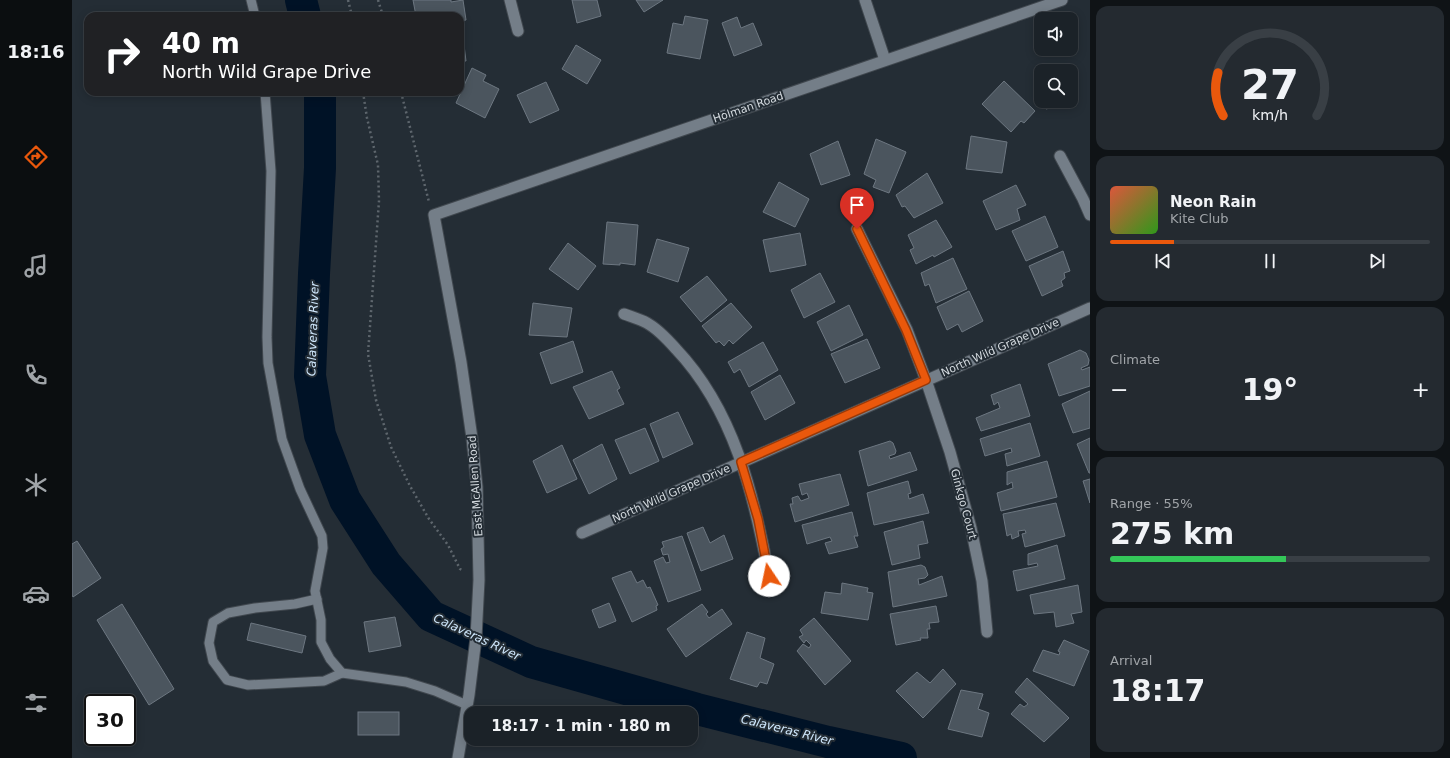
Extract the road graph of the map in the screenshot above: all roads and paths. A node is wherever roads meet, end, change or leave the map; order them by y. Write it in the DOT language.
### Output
graph roads {
  1 [pos="251,0"];
  2 [pos="348,0"];
  3 [pos="378,0"];
  4 [pos="510,0"];
  5 [pos="865,0"];
  6 [pos="1062,0"];
  7 [pos="254,12"];
  8 [pos="351,12"];
  9 [pos="382,12"];
  10 [pos="518,31"];
  11 [pos="885,60"];
  12 [pos="265,96"];
  13 [pos="364,96"];
  14 [pos="402,96"];
  15 [pos="1060,156"];
  16 [pos="434,215"];
  17 [pos="1090,215"];
  18 [pos="857,229"];
  19 [pos="1090,308"];
  20 [pos="624,314"];
  21 [pos="926,380"];
  22 [pos="741,462"];
  23 [pos="582,533"];
  24 [pos="769,576"];
  25 [pos="479,580"];
  26 [pos="317,599"];
  27 [pos="987,632"];
  28 [pos="342,673"];
  29 [pos="467,705"];
  30 [pos="458,758"];
  1 -- 7 [label="lane"];
  2 -- 8 [label="path"];
  3 -- 9 [label="path"];
  4 -- 10 [label="street"];
  5 -- 11 [label="street"];
  6 -- 11 [label="street, Holman Road"];
  11 -- 16 [label="street, Holman Road"];
  12 -- 26 [label="lane"];
  13 -- 25 [label="path"];
  14 -- 16 [label="path"];
  15 -- 17 [label="street"];
  16 -- 25 [label="street, East McAllen Road"];
  18 -- 21 [label="street, Ginkgo Court"];
  19 -- 21 [label="street, North Wild Grape Drive"];
  20 -- 22 [label="street"];
  21 -- 22 [label="street, North Wild Grape Drive"];
  21 -- 27 [label="street, Ginkgo Court"];
  22 -- 23 [label="street, North Wild Grape Drive"];
  22 -- 24 [label="street"];
  25 -- 29 [label="street, East McAllen Road"];
  26 -- 28 [label="lane"];
  26 -- 28 [label="lane"];
  28 -- 29 [label="lane"];
  29 -- 30 [label="street, East McAllen Road"];
}
